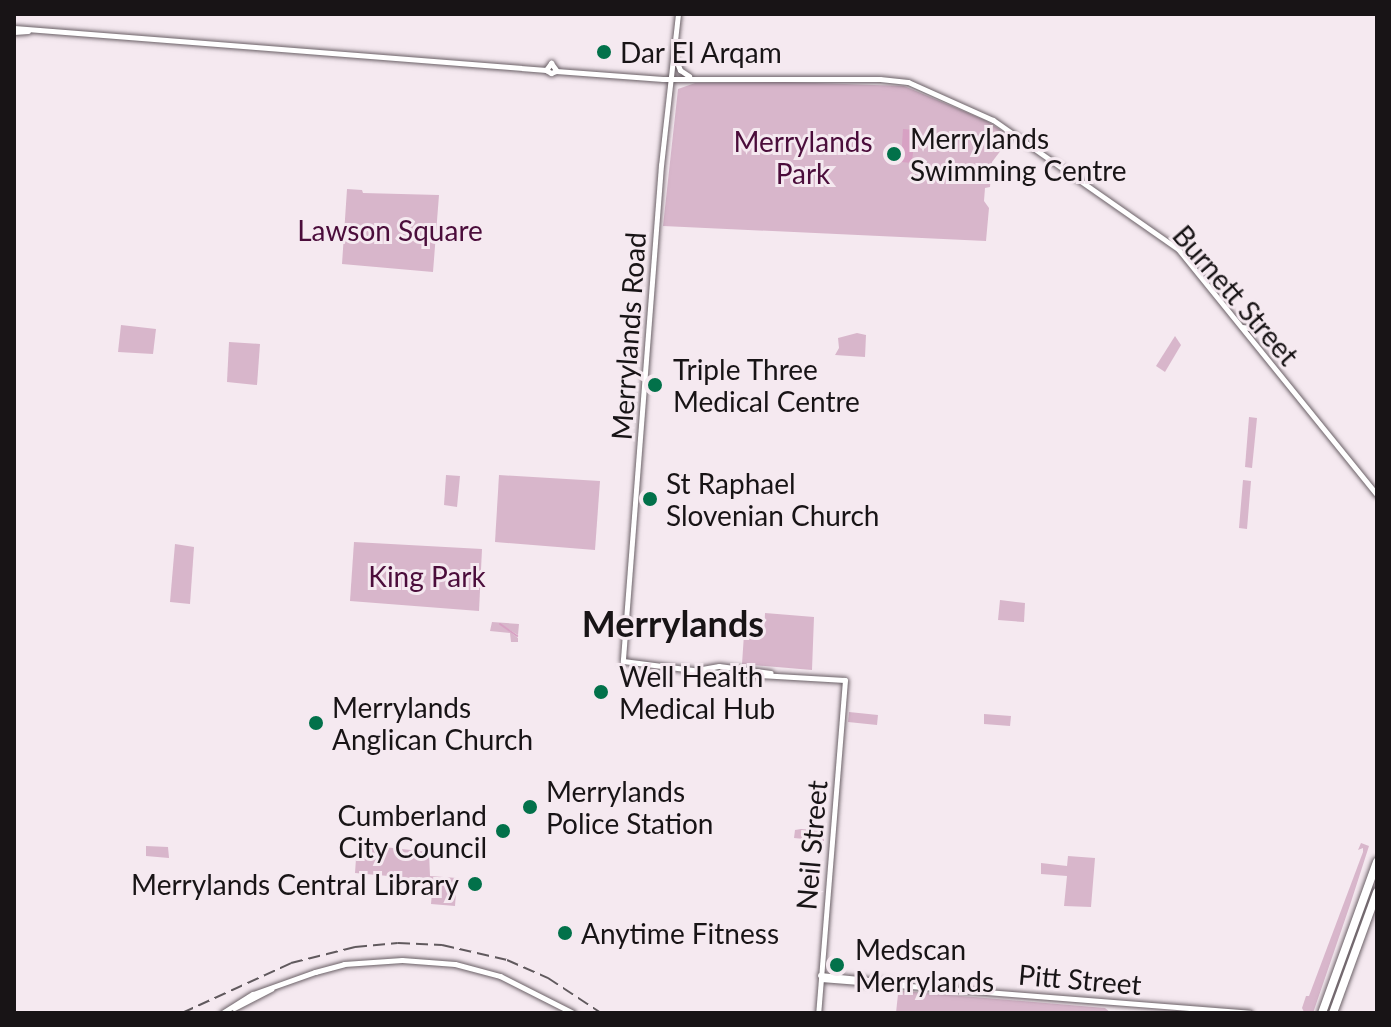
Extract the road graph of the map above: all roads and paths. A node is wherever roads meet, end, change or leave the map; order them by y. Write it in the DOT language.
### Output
graph roads {
  1 [pos="678,14"];
  2 [pos="14,30"];
  3 [pos="675,55"];
  4 [pos="692,78"];
  5 [pos="671,79"];
  6 [pos="1256,319"];
  7 [pos="1241,327"];
  8 [pos="1377,495"];
  9 [pos="845,680"];
  10 [pos="1377,862"];
  11 [pos="1377,892"];
  12 [pos="820,977"];
  13 [pos="223,1012"];
  14 [pos="573,1013"];
  15 [pos="818,1013"];
  16 [pos="1250,1013"];
  17 [pos="1322,1013"];
  18 [pos="1333,1013"];
  1 -- 3 [label="main road, Merrylands Road"];
  2 -- 5 [label="main road, Burnett Street"];
  3 -- 4 [label="main road"];
  3 -- 5 [label="main road, Merrylands Road"];
  4 -- 5 [label="main road, Burnett Street"];
  4 -- 7 [label="main road, Burnett Street"];
  5 -- 9 [label="main road, Merrylands Road"];
  6 -- 7 [label="main road"];
  7 -- 8 [label="main road, Burnett Street"];
  9 -- 12 [label="main road, Neil Street"];
  10 -- 17 [label="highway"];
  11 -- 18 [label="highway"];
  12 -- 15 [label="main road, Neil Street"];
  12 -- 16 [label="main road, Pitt Street"];
  13 -- 14 [label="main road"];
}
